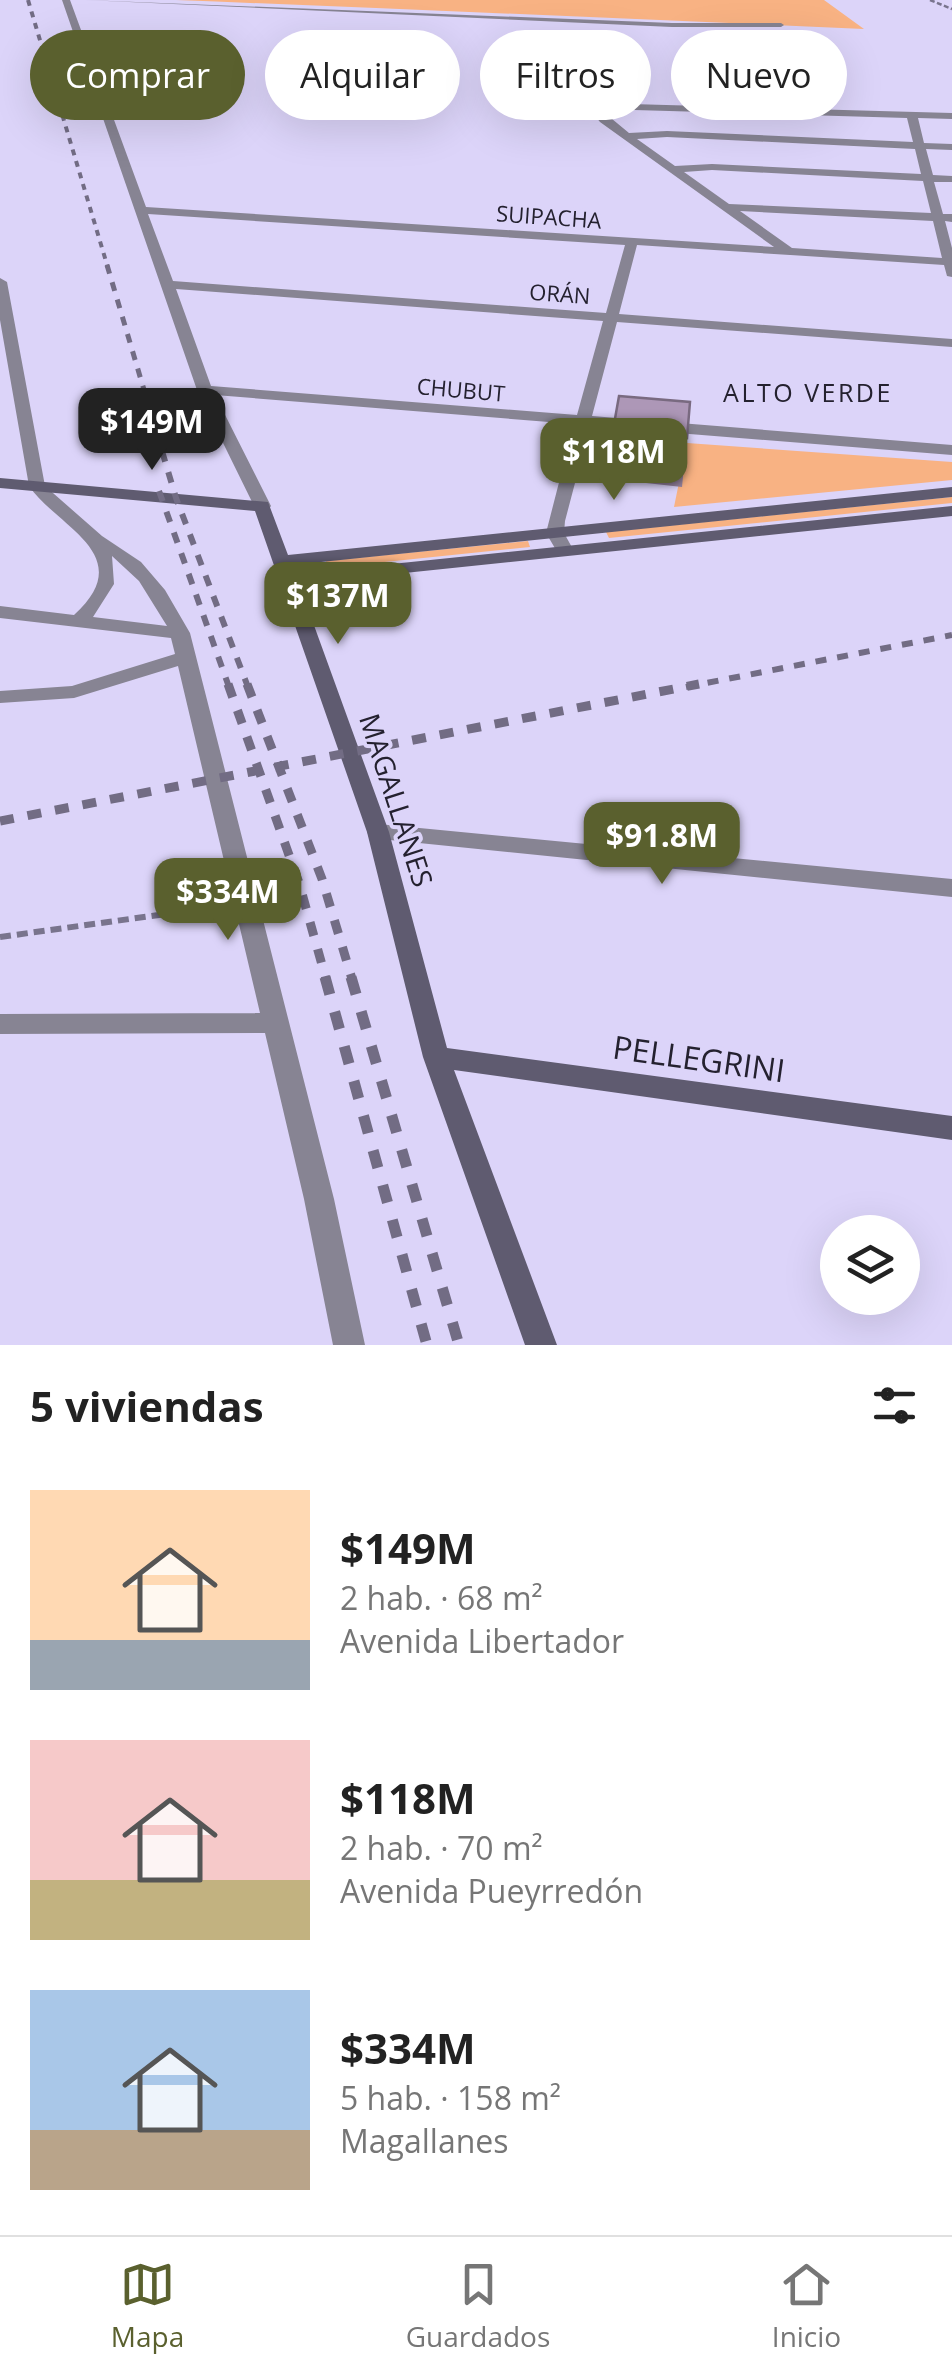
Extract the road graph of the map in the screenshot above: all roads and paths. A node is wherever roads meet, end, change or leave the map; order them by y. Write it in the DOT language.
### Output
graph roads {
  1 [pos="66,0"];
  2 [pos="88,0"];
  3 [pos="930,0"];
  4 [pos="952,9"];
  5 [pos="555,20"];
  6 [pos="781,25"];
  7 [pos="560,30"];
  8 [pos="651,108"];
  9 [pos="912,116"];
  10 [pos="952,116"];
  11 [pos="608,120"];
  12 [pos="627,136"];
  13 [pos="920,146"];
  14 [pos="952,148"];
  15 [pos="674,169"];
  16 [pos="928,177"];
  17 [pos="952,179"];
  18 [pos="726,207"];
  19 [pos="143,210"];
  20 [pos="945,217"];
  21 [pos="632,241"];
  22 [pos="788,251"];
  23 [pos="951,266"];
  24 [pos="0,282"];
  25 [pos="165,284"];
  26 [pos="611,317"];
  27 [pos="952,343"];
  28 [pos="7,373"];
  29 [pos="205,390"];
  30 [pos="584,422"];
  31 [pos="952,450"];
  32 [pos="0,483"];
  33 [pos="952,492"];
  34 [pos="42,493"];
  35 [pos="0,496"];
  36 [pos="952,510"];
  37 [pos="265,512"];
  38 [pos="554,533"];
  39 [pos="94,539"];
  40 [pos="564,551"];
  41 [pos="285,571"];
  42 [pos="0,612"];
  43 [pos="78,621"];
  44 [pos="183,645"];
  45 [pos="0,698"];
  46 [pos="378,832"];
  47 [pos="952,888"];
  48 [pos="246,903"];
  49 [pos="0,937"];
  50 [pos="276,1023"];
  51 [pos="0,1024"];
  52 [pos="436,1057"];
  53 [pos="952,1128"];
  54 [pos="349,1345"];
  55 [pos="541,1345"];
  1 -- 19 [label="street, MAGALLANES"];
  2 -- 5 [label="lane"];
  3 -- 4 [label="path"];
  5 -- 6 [label="lane"];
  5 -- 7 [label="path"];
  8 -- 9 [label="street"];
  9 -- 10 [label="street"];
  9 -- 13 [label="street"];
  11 -- 12 [label="street"];
  12 -- 13 [label="street"];
  12 -- 15 [label="street"];
  13 -- 14 [label="street"];
  13 -- 16 [label="street"];
  15 -- 16 [label="street"];
  15 -- 18 [label="street"];
  16 -- 17 [label="street"];
  16 -- 20 [label="street"];
  18 -- 20 [label="street"];
  18 -- 22 [label="street"];
  19 -- 21 [label="street, SUIPACHA"];
  19 -- 25 [label="street, MAGALLANES"];
  20 -- 23 [label="street"];
  21 -- 22 [label="street, SUIPACHA"];
  21 -- 26 [label="street"];
  22 -- 23 [label="street, SUIPACHA"];
  24 -- 28 [label="street"];
  25 -- 26 [label="street, ORÁN"];
  25 -- 29 [label="street, MAGALLANES"];
  26 -- 27 [label="street, ORÁN"];
  26 -- 30 [label="street"];
  28 -- 34 [label="street"];
  29 -- 30 [label="street, CHUBUT"];
  29 -- 37 [label="street, MAGALLANES"];
  30 -- 31 [label="street, CHUBUT"];
  30 -- 38 [label="street"];
  32 -- 34 [label="street"];
  33 -- 38 [label="street"];
  34 -- 35 [label="street"];
  34 -- 37 [label="street"];
  34 -- 39 [label="street"];
  36 -- 40 [label="street"];
  37 -- 41 [label="street, MAGALLANES"];
  38 -- 40 [label="street"];
  38 -- 41 [label="street"];
  39 -- 43 [label="street"];
  39 -- 44 [label="street"];
  40 -- 41 [label="street"];
  41 -- 46 [label="street, MAGALLANES"];
  42 -- 43 [label="street"];
  43 -- 44 [label="street"];
  44 -- 45 [label="street"];
  44 -- 48 [label="street"];
  46 -- 47 [label="street"];
  46 -- 52 [label="street, MAGALLANES"];
  48 -- 49 [label="path"];
  48 -- 50 [label="street"];
  50 -- 51 [label="street"];
  50 -- 54 [label="street"];
  52 -- 53 [label="street, PELLEGRINI"];
  52 -- 55 [label="street, MAGALLANES"];
}
